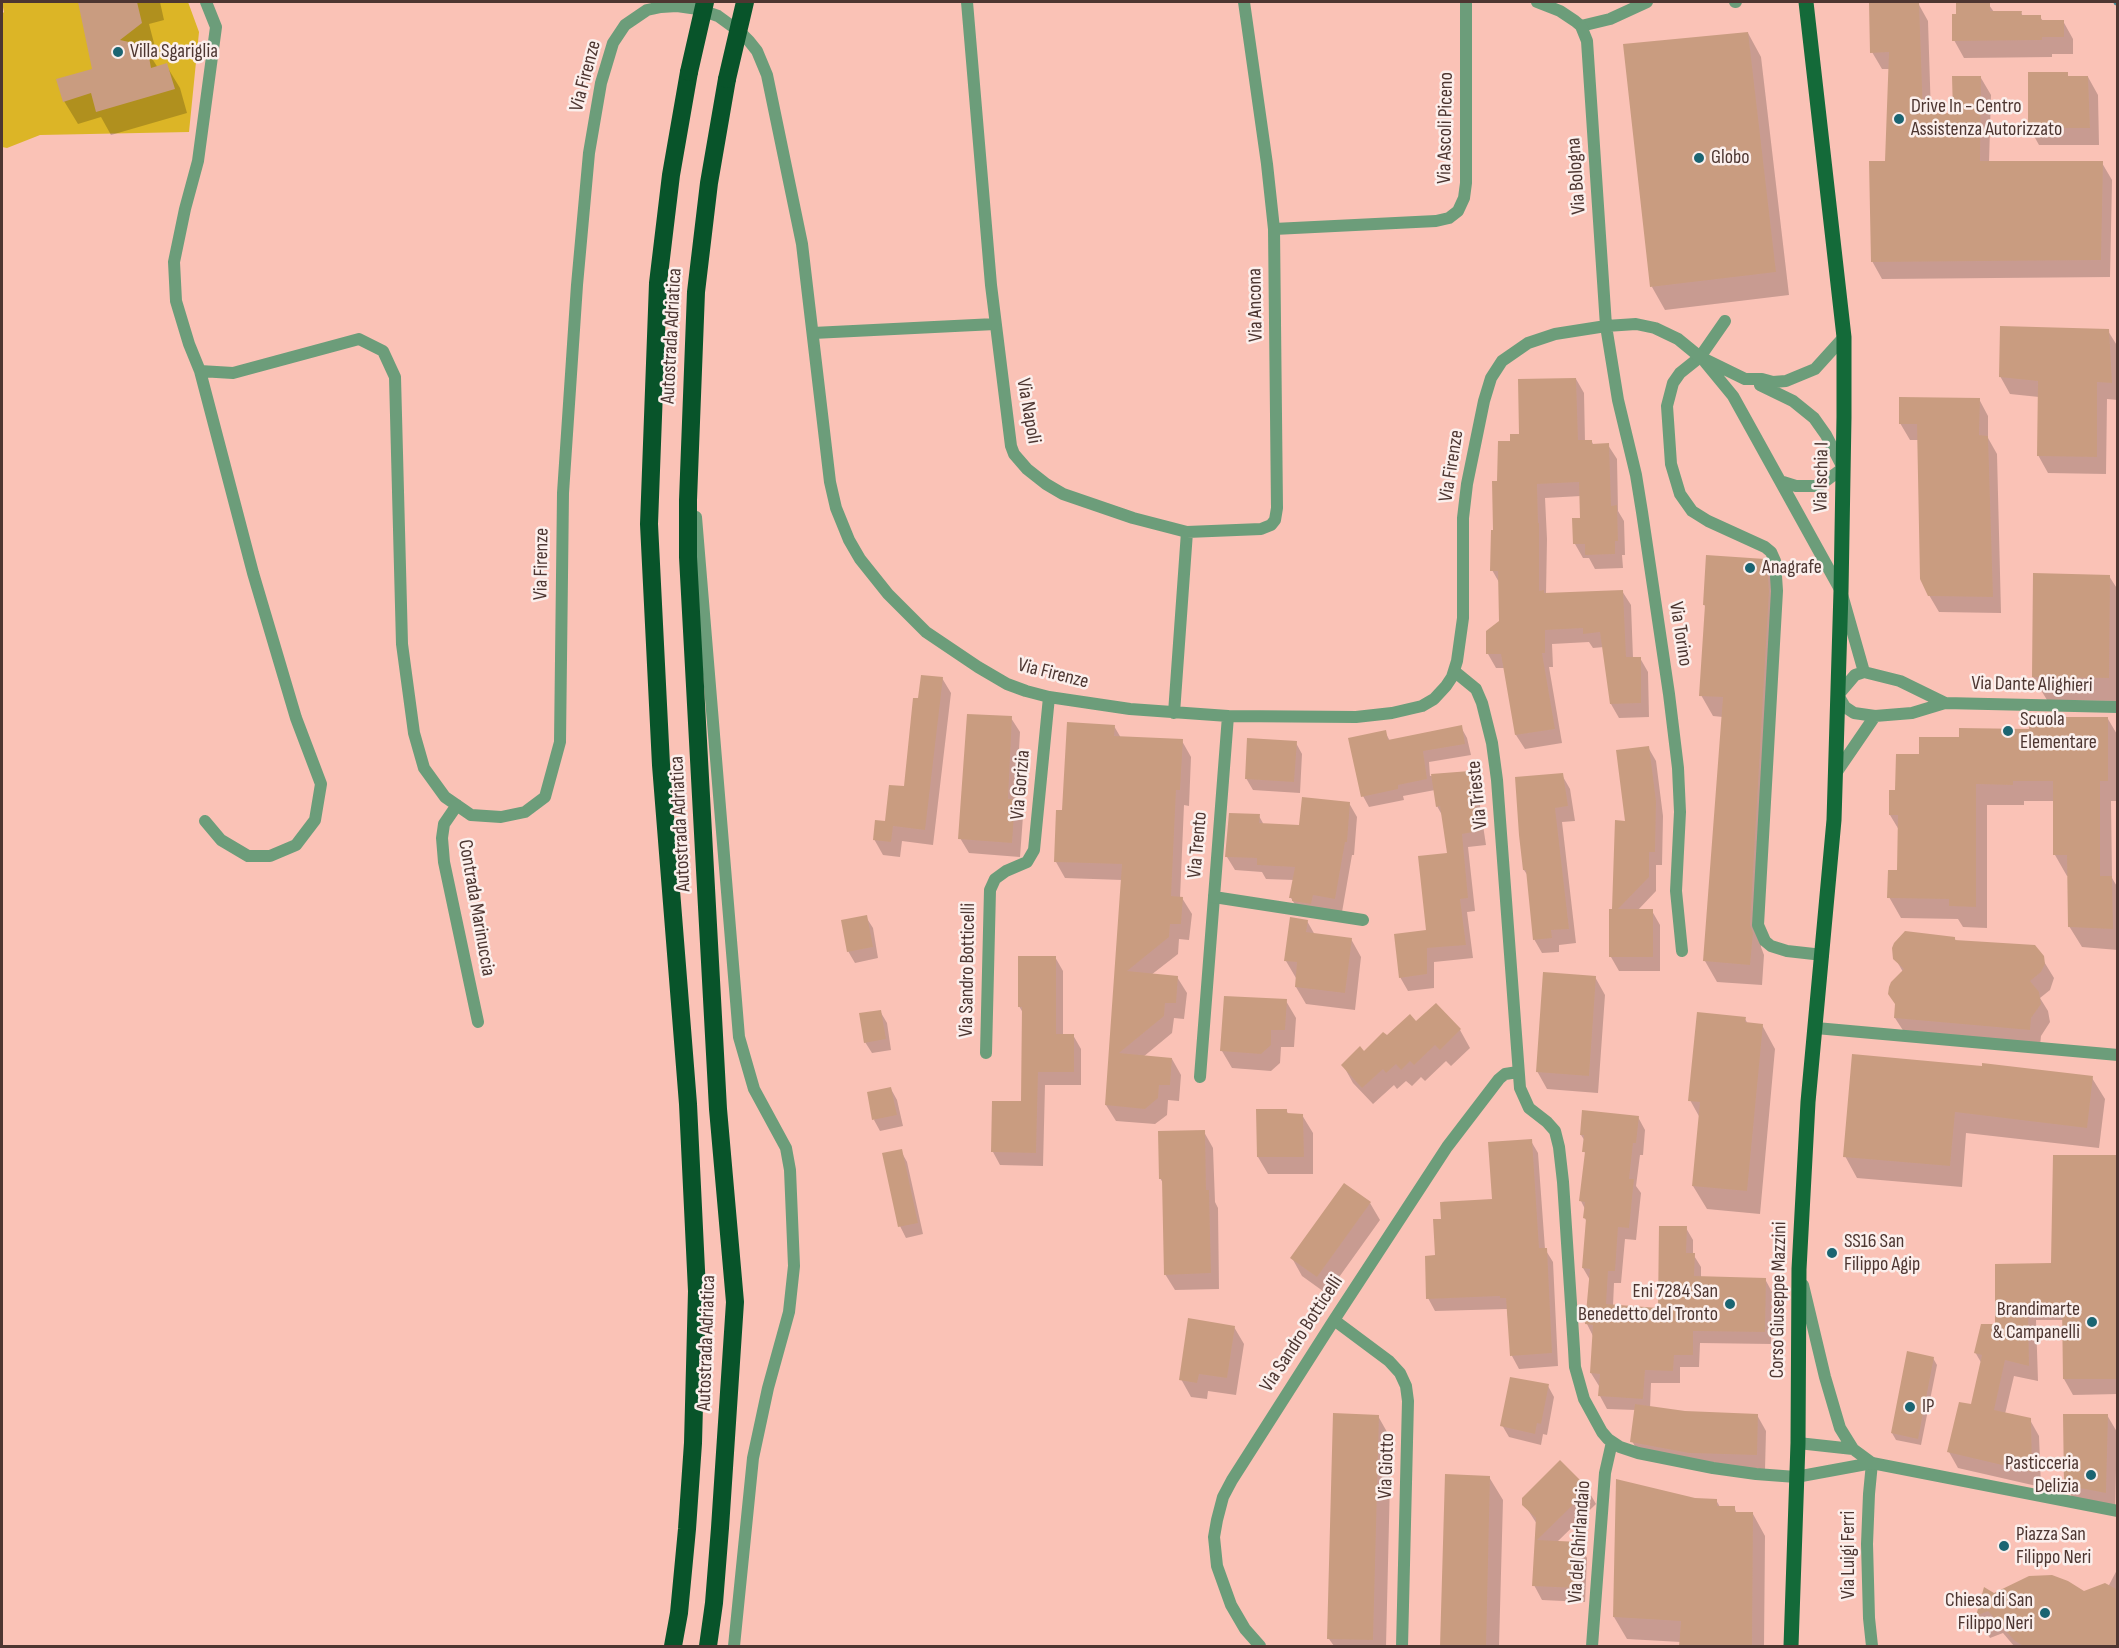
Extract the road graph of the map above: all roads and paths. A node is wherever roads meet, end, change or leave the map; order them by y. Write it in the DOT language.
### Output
graph roads {
  1 [pos="206,2"];
  2 [pos="705,2"];
  3 [pos="745,2"];
  4 [pos="967,2"];
  5 [pos="1244,2"];
  6 [pos="1466,2"];
  7 [pos="1537,2"];
  8 [pos="1647,2"];
  9 [pos="1806,2"];
  10 [pos="1581,26"];
  11 [pos="1274,229"];
  12 [pos="1725,321"];
  13 [pos="995,324"];
  14 [pos="1606,326"];
  15 [pos="813,333"];
  16 [pos="1844,337"];
  17 [pos="1700,357"];
  18 [pos="200,370"];
  19 [pos="1745,379"];
  20 [pos="689,445"];
  21 [pos="1843,468"];
  22 [pos="1780,481"];
  23 [pos="1187,532"];
  24 [pos="1841,591"];
  25 [pos="1454,671"];
  26 [pos="1864,672"];
  27 [pos="1838,695"];
  28 [pos="1049,698"];
  29 [pos="1946,703"];
  30 [pos="2118,707"];
  31 [pos="1174,714"];
  32 [pos="1228,716"];
  33 [pos="1875,716"];
  34 [pos="1836,773"];
  35 [pos="457,805"];
  36 [pos="205,821"];
  37 [pos="1017,867"];
  38 [pos="1214,897"];
  39 [pos="1363,920"];
  40 [pos="1682,951"];
  41 [pos="1823,955"];
  42 [pos="478,1022"];
  43 [pos="1816,1028"];
  44 [pos="986,1053"];
  45 [pos="2118,1055"];
  46 [pos="1518,1072"];
  47 [pos="1200,1077"];
  48 [pos="1799,1269"];
  49 [pos="1334,1320"];
  50 [pos="1612,1442"];
  51 [pos="1798,1443"];
  52 [pos="1853,1449"];
  53 [pos="1872,1463"];
  54 [pos="1796,1477"];
  55 [pos="2118,1511"];
  56 [pos="673,1647"];
  57 [pos="708,1647"];
  58 [pos="734,1647"];
  59 [pos="1260,1647"];
  60 [pos="1402,1647"];
  61 [pos="1592,1647"];
  62 [pos="1791,1647"];
  63 [pos="1872,1647"];
  1 -- 18 [label="street"];
  2 -- 56 [label="highway, Autostrada Adriatica, bridge"];
  3 -- 20 [label="highway, Autostrada Adriatica, bridge"];
  4 -- 13 [label="street, Via Napoli"];
  5 -- 11 [label="street, Via Ancona"];
  6 -- 11 [label="street, Via Ascoli Piceno"];
  7 -- 10 [label="street"];
  8 -- 10 [label="street"];
  9 -- 16 [label="main road, Via Ischia I"];
  10 -- 14 [label="street, Via Bologna"];
  11 -- 23 [label="street, Via Ancona"];
  12 -- 17 [label="street"];
  13 -- 15 [label="street"];
  13 -- 23 [label="street, Via Napoli"];
  14 -- 17 [label="street, Via Firenze"];
  14 -- 25 [label="street, Via Firenze"];
  14 -- 40 [label="street, Via Torino"];
  15 -- 28 [label="street, Via Firenze"];
  15 -- 35 [label="street, Via Firenze"];
  16 -- 19 [label="street"];
  16 -- 21 [label="main road, Via Ischia I"];
  17 -- 19 [label="street"];
  17 -- 22 [label="street"];
  17 -- 41 [label="street"];
  18 -- 35 [label="street, Via Firenze"];
  18 -- 36 [label="street"];
  19 -- 21 [label="street"];
  20 -- 57 [label="highway, Autostrada Adriatica"];
  20 -- 58 [label="street"];
  21 -- 22 [label="street"];
  21 -- 24 [label="main road, Via Ischia I"];
  22 -- 24 [label="street"];
  23 -- 31 [label="street"];
  24 -- 26 [label="street"];
  24 -- 27 [label="main road, Via Ischia I"];
  25 -- 32 [label="street, Via Firenze"];
  25 -- 46 [label="street, Via Trieste"];
  26 -- 27 [label="street"];
  26 -- 29 [label="street, Via Dante Alighieri"];
  27 -- 33 [label="street, Via Dante Alighieri"];
  27 -- 34 [label="main road, Via Ischia I"];
  28 -- 31 [label="street, Via Firenze"];
  28 -- 37 [label="street, Via Gorizia"];
  29 -- 30 [label="street, Via Dante Alighieri"];
  29 -- 33 [label="street, Via Dante Alighieri"];
  31 -- 32 [label="street, Via Firenze"];
  32 -- 38 [label="street, Via Trento"];
  33 -- 34 [label="street"];
  34 -- 41 [label="main road, Via Ischia I"];
  35 -- 42 [label="street, Contrada Marinuccia"];
  37 -- 44 [label="street, Via Sandro Botticelli"];
  38 -- 39 [label="street, Via Trento"];
  38 -- 47 [label="street"];
  41 -- 43 [label="main road, Corso Giuseppe Mazzini"];
  43 -- 45 [label="street"];
  43 -- 48 [label="main road, Corso Giuseppe Mazzini"];
  46 -- 49 [label="street, Via Sandro Botticelli"];
  46 -- 50 [label="street"];
  48 -- 51 [label="main road, Corso Giuseppe Mazzini"];
  48 -- 52 [label="street"];
  49 -- 59 [label="street, Via Sandro Botticelli"];
  49 -- 60 [label="street, Via Giotto"];
  50 -- 54 [label="street"];
  50 -- 61 [label="street, Via del Ghirlandaio"];
  51 -- 52 [label="street"];
  51 -- 54 [label="main road, Corso Giuseppe Mazzini"];
  52 -- 53 [label="street"];
  53 -- 54 [label="street"];
  53 -- 55 [label="street"];
  53 -- 63 [label="street, Via Luigi Ferri"];
  54 -- 62 [label="main road, Corso Giuseppe Mazzini"];
}
